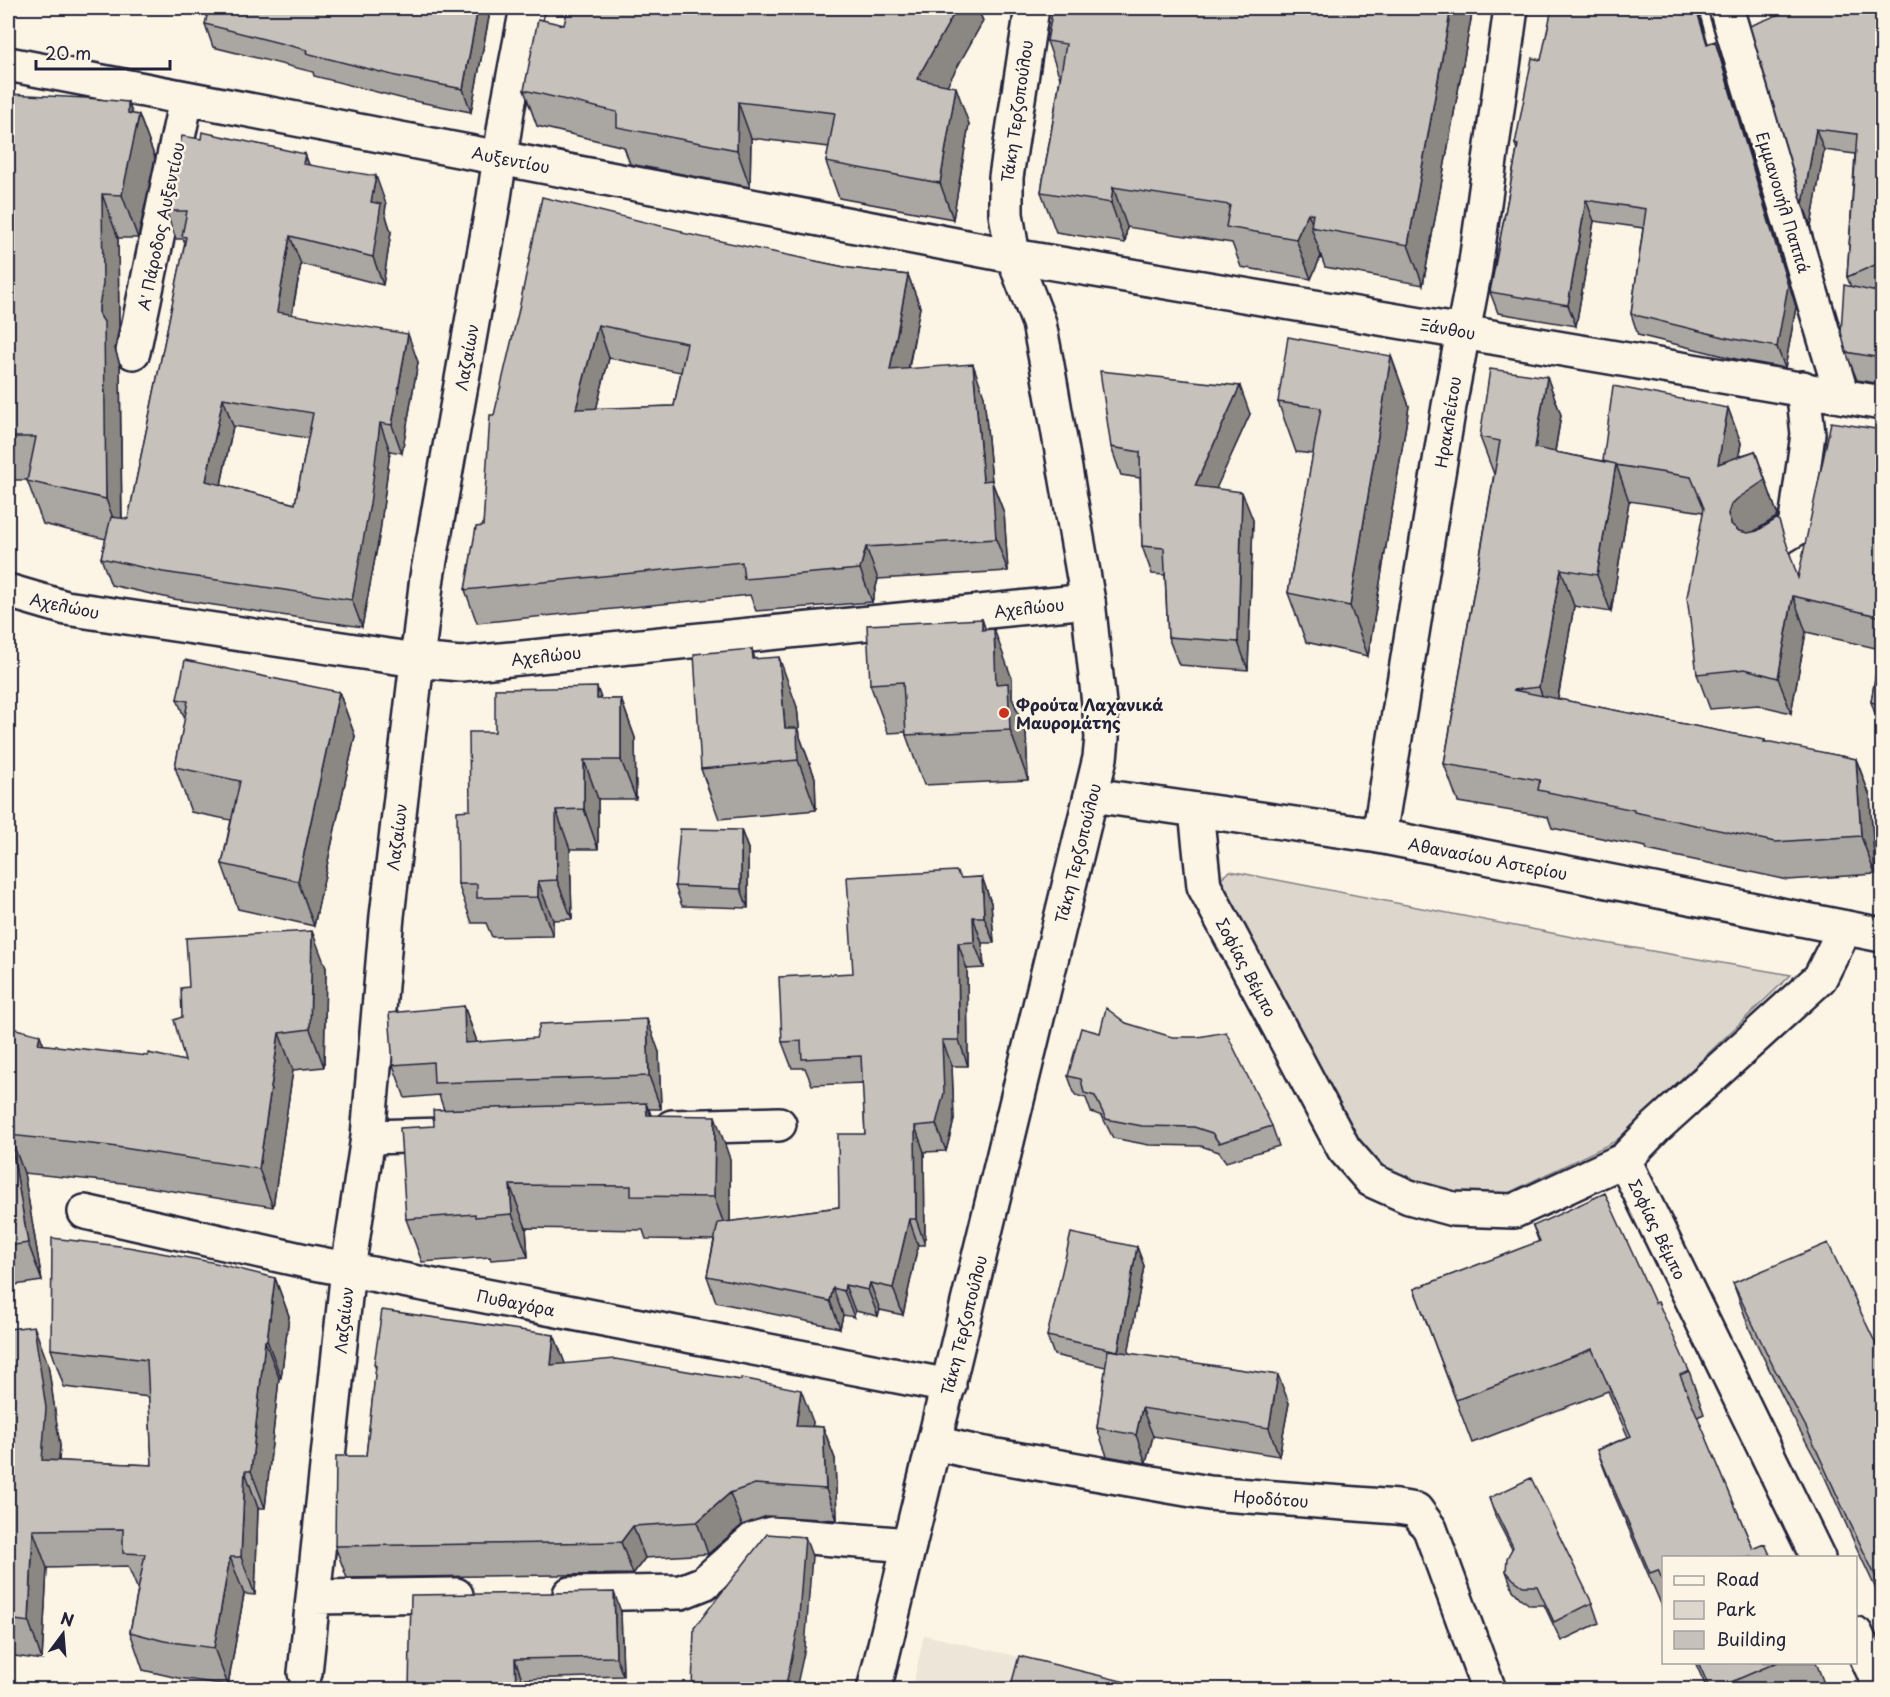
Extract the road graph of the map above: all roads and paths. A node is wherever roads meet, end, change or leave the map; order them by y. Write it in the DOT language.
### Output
graph roads {
  1 [pos="527,8"];
  2 [pos="1032,8"];
  3 [pos="1511,8"];
  4 [pos="1726,8"];
  5 [pos="8,64"];
  6 [pos="186,99"];
  7 [pos="500,157"];
  8 [pos="1014,256"];
  9 [pos="1463,331"];
  10 [pos="133,352"];
  11 [pos="1803,388"];
  12 [pos="1842,396"];
  13 [pos="1882,403"];
  14 [pos="1760,549"];
  15 [pos="8,591"];
  16 [pos="1088,601"];
  17 [pos="416,660"];
  18 [pos="1092,795"];
  19 [pos="1196,811"];
  20 [pos="1379,837"];
  21 [pos="1845,928"];
  22 [pos="1882,935"];
  23 [pos="779,1124"];
  24 [pos="638,1128"];
  25 [pos="473,1134"];
  26 [pos="368,1137"];
  27 [pos="1624,1160"];
  28 [pos="85,1212"];
  29 [pos="348,1269"];
  30 [pos="949,1386"];
  31 [pos="935,1443"];
  32 [pos="909,1545"];
  33 [pos="1818,1556"];
  34 [pos="538,1594"];
  35 [pos="491,1595"];
  36 [pos="314,1597"];
  37 [pos="1857,1636"];
  38 [pos="306,1673"];
  39 [pos="874,1689"];
  40 [pos="1489,1689"];
  41 [pos="1882,1689"];
  1 -- 7 [label="street, Λαζαίων"];
  2 -- 8 [label="street, Τάκη Τερζοπούλου"];
  3 -- 9 [label="street, Ηρακλείτου"];
  4 -- 12 [label="street, Εμμανουήλ Παππά"];
  5 -- 6 [label="street, Αυξεντίου"];
  6 -- 7 [label="street, Αυξεντίου"];
  6 -- 10 [label="street, Αʹ Πάροδος Αυξεντίου"];
  7 -- 8 [label="street, Αυξεντίου"];
  7 -- 17 [label="street, Λαζαίων"];
  8 -- 9 [label="street, Ξάνθου"];
  8 -- 16 [label="street, Τάκη Τερζοπούλου"];
  9 -- 11 [label="street, Ξάνθου"];
  9 -- 20 [label="street, Ηρακλείτου"];
  11 -- 12 [label="street, Ξάνθου"];
  11 -- 14 [label="street"];
  12 -- 13 [label="street, Ξάνθου"];
  15 -- 17 [label="street, Αχελώου"];
  16 -- 17 [label="street, Αχελώου"];
  16 -- 18 [label="street, Τάκη Τερζοπούλου"];
  17 -- 26 [label="street, Λαζαίων"];
  18 -- 19 [label="street, Αθανασίου Αστερίου"];
  18 -- 30 [label="street, Τάκη Τερζοπούλου"];
  19 -- 20 [label="street, Αθανασίου Αστερίου"];
  19 -- 27 [label="street, Σοφίας Βέμπο"];
  20 -- 21 [label="street, Αθανασίου Αστερίου"];
  21 -- 22 [label="street, Αθανασίου Αστερίου"];
  21 -- 27 [label="street"];
  23 -- 24 [label="street"];
  25 -- 26 [label="street"];
  26 -- 29 [label="street, Λαζαίων"];
  27 -- 33 [label="street, Σοφίας Βέμπο"];
  28 -- 29 [label="street, Πυθαγόρα"];
  29 -- 30 [label="street, Πυθαγόρα"];
  29 -- 36 [label="street, Λαζαίων"];
  30 -- 31 [label="street, Τάκη Τερζοπούλου"];
  31 -- 32 [label="street, Τάκη Τερζοπούλου"];
  31 -- 40 [label="street, Ηροδότου"];
  32 -- 34 [label="street"];
  32 -- 39 [label="street, Τάκη Τερζοπούλου"];
  35 -- 36 [label="street"];
  36 -- 38 [label="street, Λαζαίων"];
  37 -- 41 [label="street"];
}
